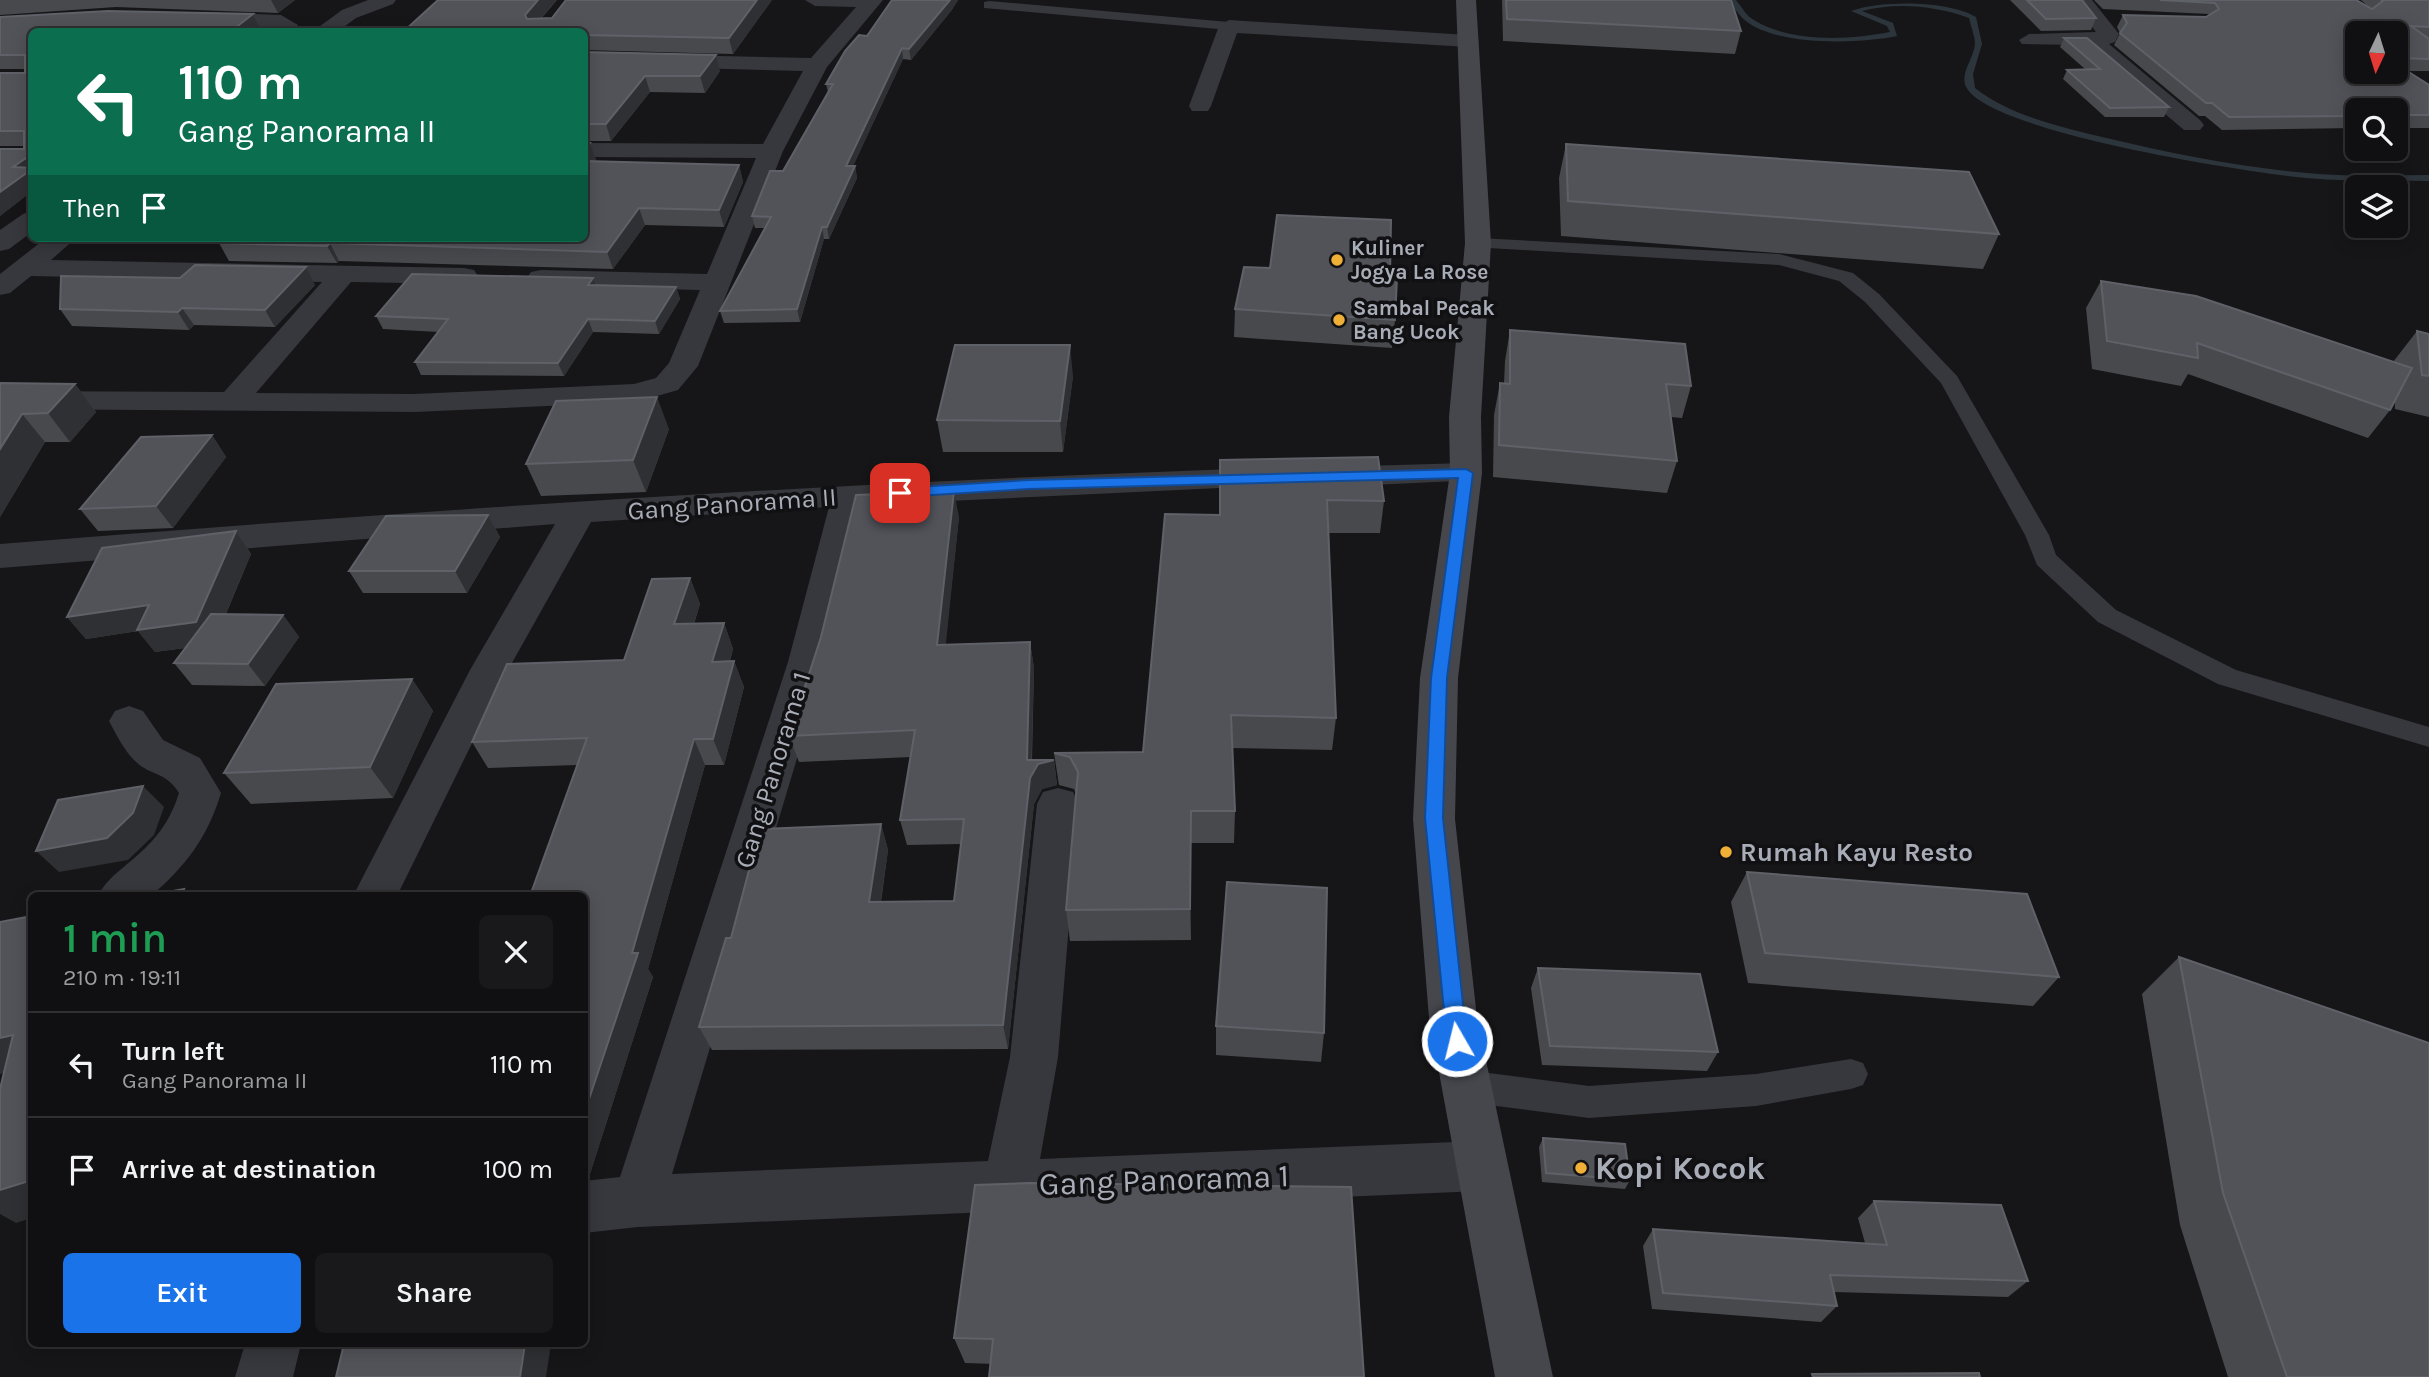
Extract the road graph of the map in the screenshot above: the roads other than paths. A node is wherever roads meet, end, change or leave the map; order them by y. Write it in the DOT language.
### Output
graph roads {
  1 [pos="386,0"];
  2 [pos="815,0"];
  3 [pos="1466,0"];
  4 [pos="2081,0"];
  5 [pos="872,1"];
  6 [pos="989,5"];
  7 [pos="182,18"];
  8 [pos="2121,18"];
  9 [pos="1229,26"];
  10 [pos="285,28"];
  11 [pos="328,28"];
  12 [pos="2093,29"];
  13 [pos="1468,40"];
  14 [pos="2029,40"];
  15 [pos="588,59"];
  16 [pos="817,65"];
  17 [pos="1200,106"];
  18 [pos="2192,125"];
  19 [pos="588,149"];
  20 [pos="767,159"];
  21 [pos="588,164"];
  22 [pos="28,222"];
  23 [pos="58,242"];
  24 [pos="0,243"];
  25 [pos="1478,243"];
  26 [pos="24,268"];
  27 [pos="343,274"];
  28 [pos="718,282"];
  29 [pos="0,287"];
  30 [pos="0,400"];
  31 [pos="231,402"];
  32 [pos="1466,473"];
  33 [pos="849,496"];
  34 [pos="578,514"];
  35 [pos="0,556"];
  36 [pos="129,721"];
  37 [pos="2429,737"];
  38 [pos="1058,804"];
  39 [pos="125,892"];
  40 [pos="377,892"];
  41 [pos="1851,1074"];
  42 [pos="1465,1086"];
  43 [pos="1480,1166"];
  44 [pos="1009,1186"];
  45 [pos="638,1201"];
  46 [pos="588,1207"];
  47 [pos="273,1347"];
  48 [pos="264,1377"];
  49 [pos="1524,1377"];
  1 -- 11 [label="street"];
  2 -- 5 [label="street"];
  3 -- 13 [label="street"];
  4 -- 12 [label="street"];
  5 -- 16 [label="street"];
  6 -- 9 [label="lane"];
  7 -- 10 [label="street"];
  8 -- 12 [label="street"];
  9 -- 13 [label="street"];
  9 -- 17 [label="street"];
  12 -- 14 [label="street"];
  12 -- 18 [label="street"];
  13 -- 25 [label="street"];
  15 -- 16 [label="street"];
  16 -- 20 [label="street"];
  19 -- 20 [label="street"];
  20 -- 21 [label="street"];
  20 -- 28 [label="street"];
  22 -- 24 [label="street"];
  23 -- 26 [label="street"];
  25 -- 32 [label="street"];
  25 -- 37 [label="lane"];
  26 -- 27 [label="street"];
  26 -- 29 [label="street"];
  27 -- 28 [label="street"];
  27 -- 31 [label="street"];
  28 -- 31 [label="street"];
  30 -- 31 [label="street"];
  32 -- 33 [label="street, Gang Panorama II"];
  32 -- 42 [label="street"];
  33 -- 34 [label="street, Gang Panorama II"];
  33 -- 45 [label="street, Gang Panorama 1"];
  34 -- 35 [label="street, Gang Panorama II"];
  34 -- 40 [label="street"];
  36 -- 39 [label="street"];
  38 -- 44 [label="street"];
  41 -- 42 [label="lane"];
  42 -- 43 [label="street"];
  43 -- 44 [label="street, Gang Panorama 1"];
  43 -- 49 [label="street"];
  44 -- 45 [label="street, Gang Panorama 1"];
  45 -- 46 [label="street, Gang Panorama 1"];
  47 -- 48 [label="street"];
}
